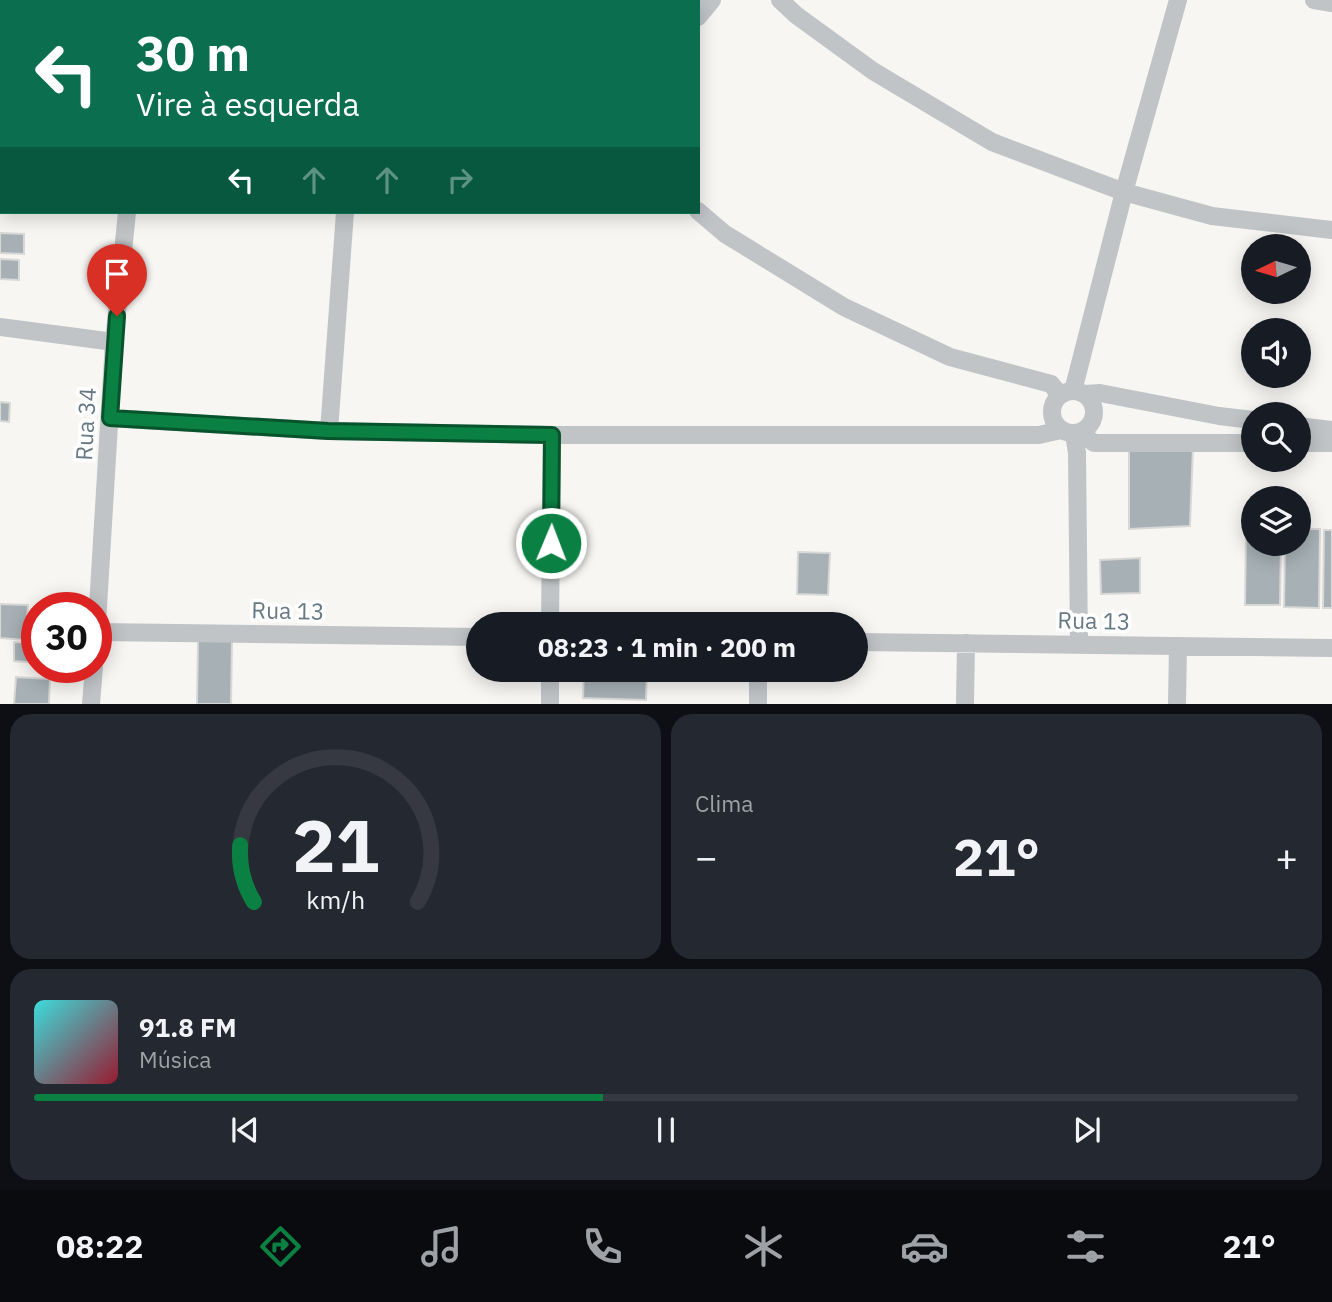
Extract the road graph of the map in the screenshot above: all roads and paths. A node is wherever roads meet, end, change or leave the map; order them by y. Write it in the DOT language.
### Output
graph roads {
  1 [pos="712,0"];
  2 [pos="780,0"];
  3 [pos="1178,0"];
  4 [pos="1314,0"];
  5 [pos="1332,4"];
  6 [pos="700,15"];
  7 [pos="1124,192"];
  8 [pos="700,213"];
  9 [pos="127,214"];
  10 [pos="345,214"];
  11 [pos="1332,230"];
  12 [pos="0,327"];
  13 [pos="114,342"];
  14 [pos="1073,393"];
  15 [pos="110,418"];
  16 [pos="1241,418"];
  17 [pos="1311,428"];
  18 [pos="1332,430"];
  19 [pos="328,431"];
  20 [pos="1072,432"];
  21 [pos="552,435"];
  22 [pos="1241,443"];
  23 [pos="1311,443"];
  24 [pos="1332,443"];
  25 [pos="99,592"];
  26 [pos="550,612"];
  27 [pos="112,632"];
  28 [pos="466,637"];
  29 [pos="868,642"];
  30 [pos="966,643"];
  31 [pos="1079,645"];
  32 [pos="1178,646"];
  33 [pos="1332,648"];
  34 [pos="550,682"];
  35 [pos="758,682"];
  36 [pos="93,683"];
  37 [pos="91,704"];
  38 [pos="550,704"];
  39 [pos="758,704"];
  40 [pos="965,704"];
  41 [pos="1177,704"];
  1 -- 6 [label="street"];
  2 -- 7 [label="street"];
  3 -- 7 [label="street"];
  4 -- 5 [label="street"];
  7 -- 11 [label="street"];
  7 -- 14 [label="street"];
  8 -- 14 [label="street"];
  9 -- 13 [label="street, Rua 34"];
  10 -- 19 [label="street"];
  12 -- 13 [label="street"];
  13 -- 15 [label="street, Rua 34"];
  14 -- 16 [label="street"];
  14 -- 20 [label="street"];
  14 -- 20 [label="street"];
  15 -- 19 [label="street"];
  15 -- 25 [label="street, Rua 34"];
  17 -- 18 [label="street"];
  19 -- 21 [label="street"];
  20 -- 21 [label="street"];
  20 -- 22 [label="street"];
  20 -- 31 [label="street"];
  21 -- 26 [label="street"];
  23 -- 24 [label="street"];
  27 -- 28 [label="street, Rua 13"];
  29 -- 30 [label="street, Rua 13"];
  30 -- 31 [label="street, Rua 13"];
  30 -- 40 [label="street"];
  31 -- 32 [label="street, Rua 13"];
  32 -- 33 [label="street, Rua 13"];
  32 -- 41 [label="street"];
  34 -- 38 [label="street"];
  35 -- 39 [label="street"];
  36 -- 37 [label="street"];
}
